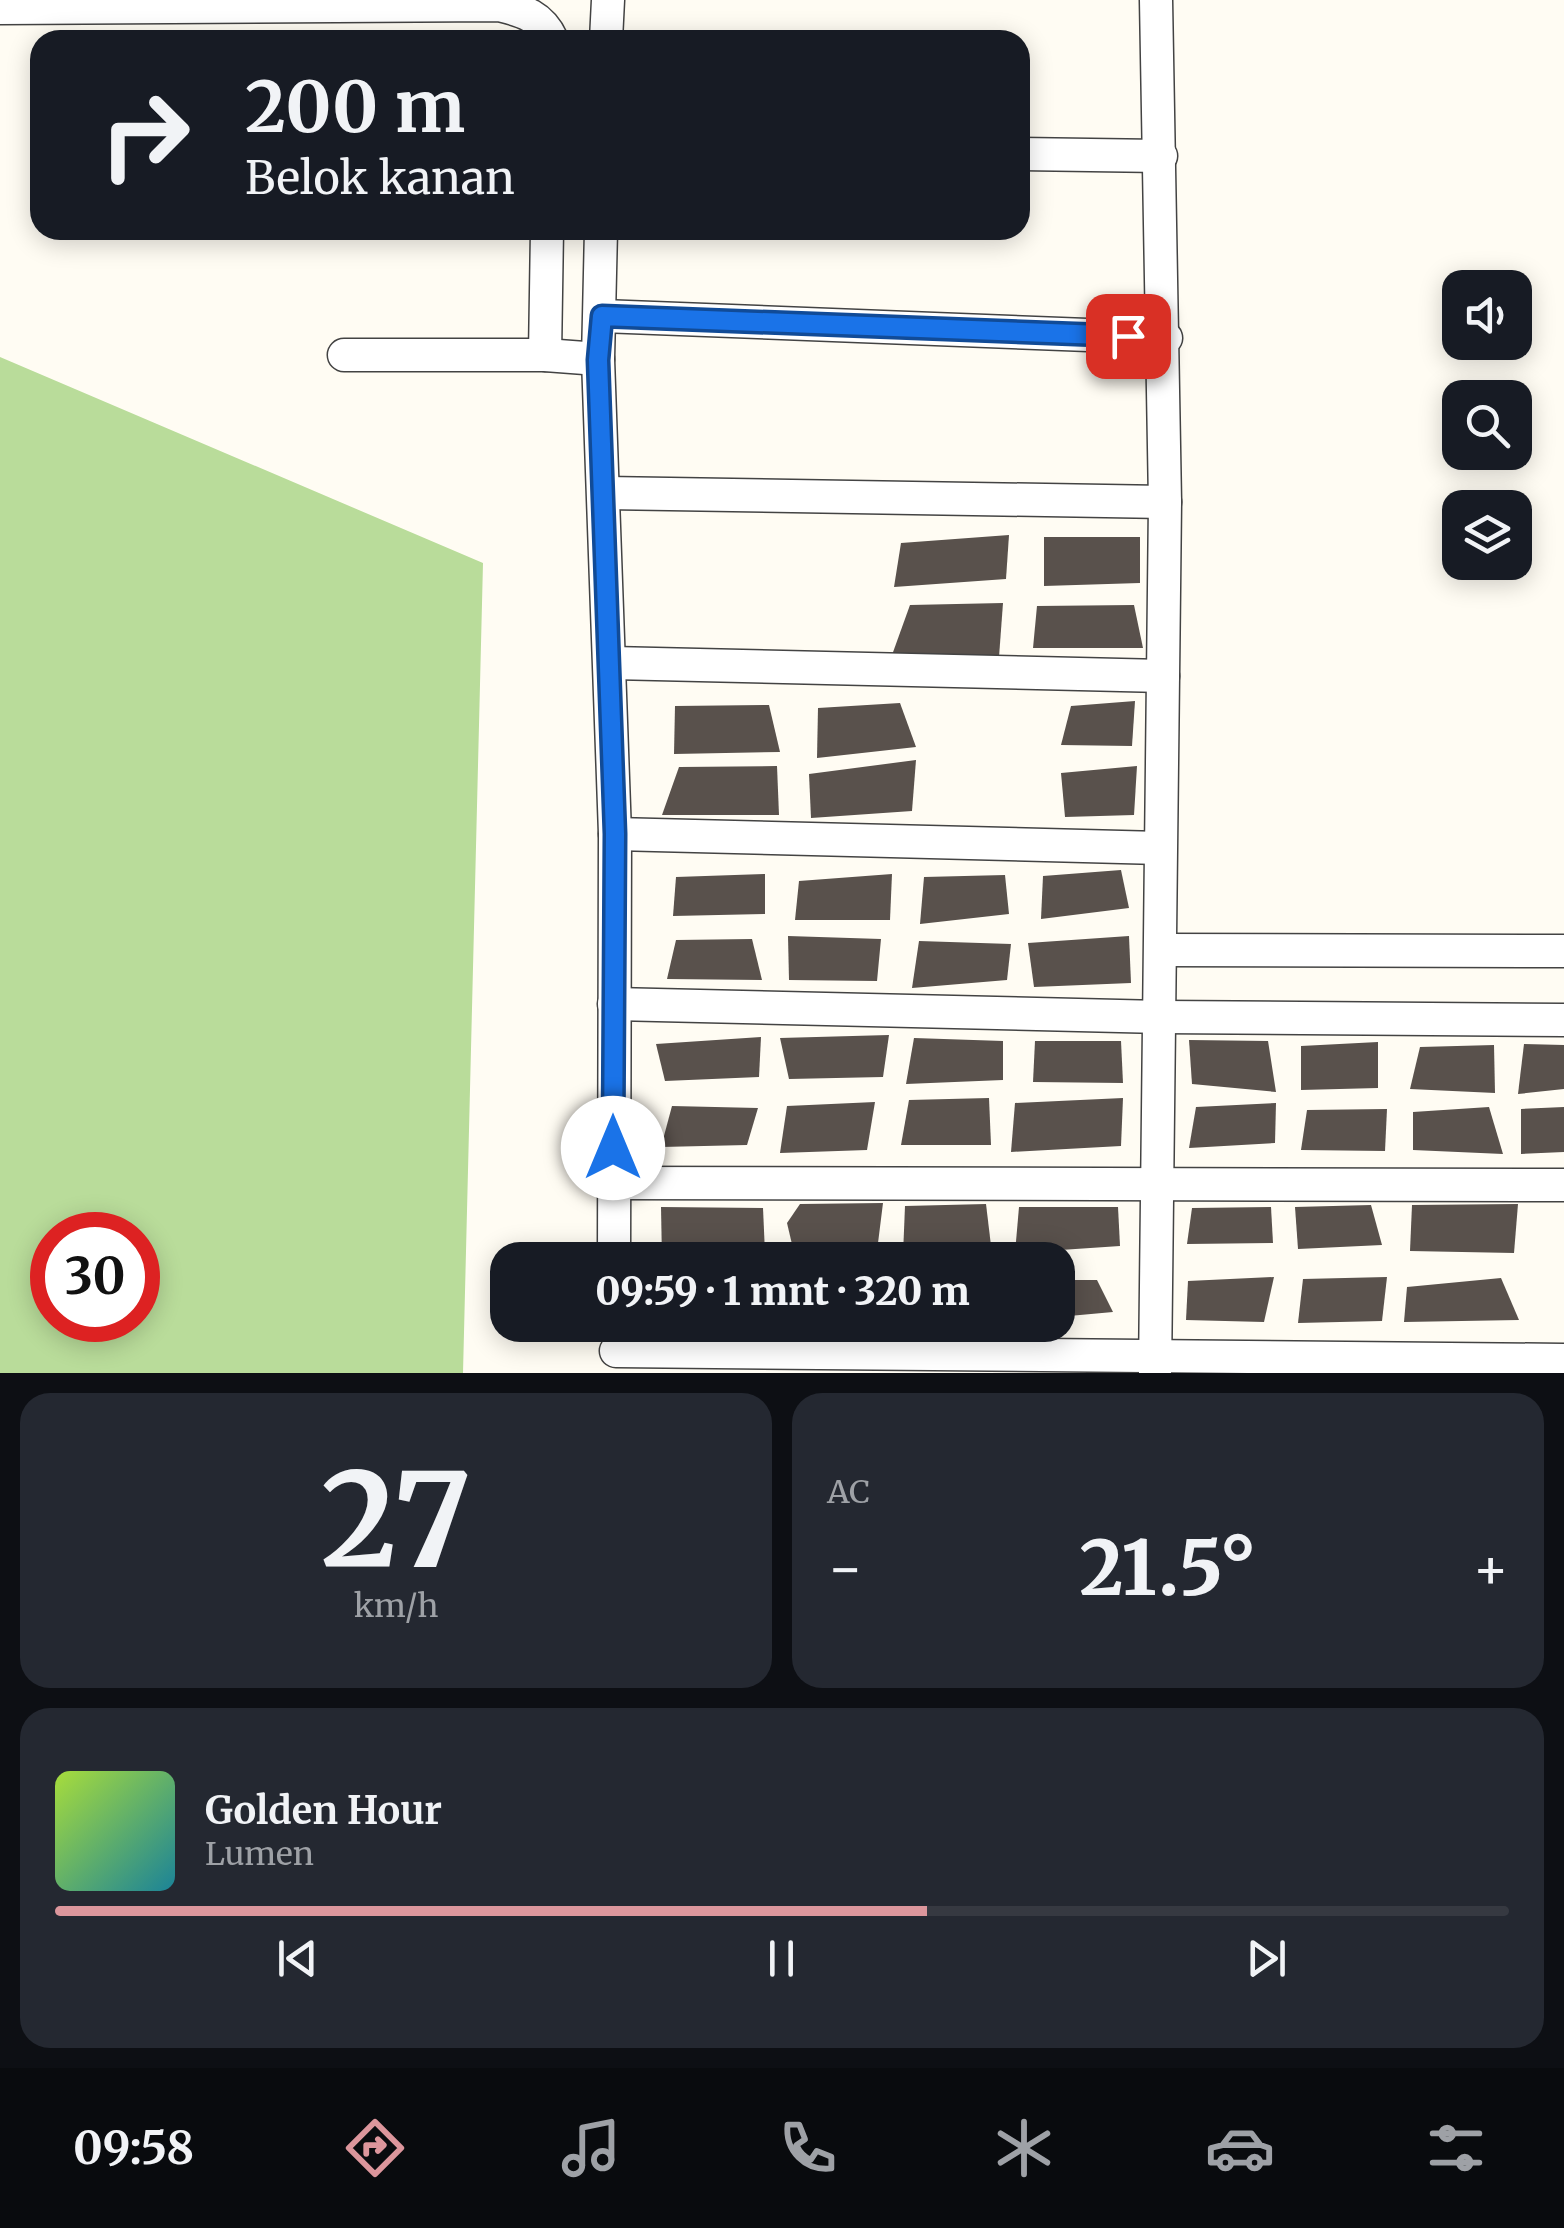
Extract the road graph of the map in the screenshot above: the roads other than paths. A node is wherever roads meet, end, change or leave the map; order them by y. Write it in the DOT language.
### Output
graph roads {
  1 [pos="608,0"];
  2 [pos="1156,0"];
  3 [pos="0,8"];
  4 [pos="548,30"];
  5 [pos="606,30"];
  6 [pos="1030,154"];
  7 [pos="1161,156"];
  8 [pos="547,240"];
  9 [pos="601,240"];
  10 [pos="602,316"];
  11 [pos="1166,338"];
  12 [pos="545,354"];
  13 [pos="344,355"];
  14 [pos="598,360"];
  15 [pos="606,493"];
  16 [pos="1166,502"];
  17 [pos="612,664"];
  18 [pos="1163,676"];
  19 [pos="615,834"];
  20 [pos="1160,848"];
  21 [pos="1162,950"];
  22 [pos="1564,950"];
  23 [pos="614,1004"];
  24 [pos="1161,1017"];
  25 [pos="1564,1020"];
  26 [pos="613,1184"];
  27 [pos="1564,1185"];
  28 [pos="1158,1186"];
  29 [pos="614,1242"];
  30 [pos="616,1350"];
  31 [pos="1564,1360"];
  32 [pos="1155,1364"];
  1 -- 5 [label="street"];
  2 -- 7 [label="street"];
  3 -- 4 [label="street"];
  6 -- 7 [label="street"];
  7 -- 11 [label="street"];
  8 -- 12 [label="street"];
  9 -- 10 [label="street"];
  10 -- 11 [label="street"];
  10 -- 14 [label="street"];
  11 -- 16 [label="street"];
  12 -- 13 [label="street"];
  12 -- 14 [label="street"];
  14 -- 15 [label="street"];
  15 -- 16 [label="street"];
  15 -- 17 [label="street"];
  16 -- 18 [label="street"];
  17 -- 18 [label="street"];
  17 -- 19 [label="street"];
  18 -- 20 [label="street"];
  19 -- 20 [label="street"];
  19 -- 23 [label="street"];
  20 -- 21 [label="street"];
  21 -- 22 [label="street"];
  21 -- 24 [label="street"];
  23 -- 24 [label="street"];
  23 -- 26 [label="street"];
  24 -- 25 [label="street"];
  24 -- 28 [label="street"];
  26 -- 28 [label="street"];
  26 -- 29 [label="street"];
  27 -- 28 [label="street"];
  28 -- 32 [label="street"];
  30 -- 32 [label="street"];
  31 -- 32 [label="street"];
}
